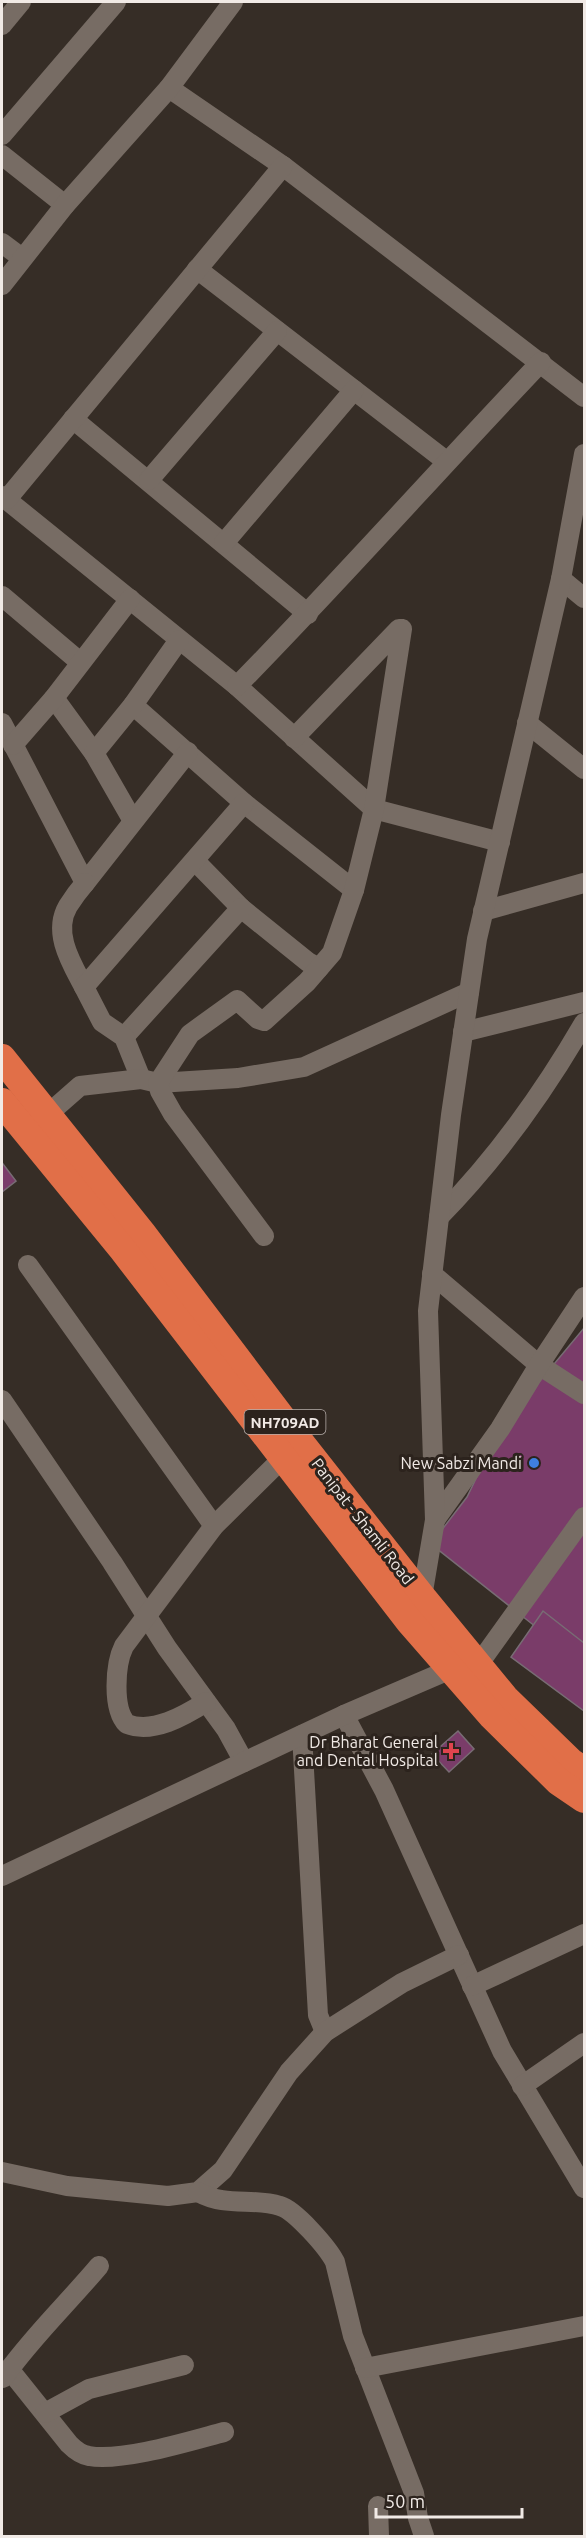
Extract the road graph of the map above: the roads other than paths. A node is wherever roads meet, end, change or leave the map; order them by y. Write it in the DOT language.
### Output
graph roads {
  1 [pos="112,3"];
  2 [pos="225,4"];
  3 [pos="169,88"];
  4 [pos="2,135"];
  5 [pos="2,155"];
  6 [pos="283,166"];
  7 [pos="65,205"];
  8 [pos="2,243"];
  9 [pos="22,258"];
  10 [pos="197,269"];
  11 [pos="2,285"];
  12 [pos="277,331"];
  13 [pos="541,362"];
  14 [pos="354,390"];
  15 [pos="585,397"];
  16 [pos="73,419"];
  17 [pos="585,454"];
  18 [pos="446,461"];
  19 [pos="149,480"];
  20 [pos="4,498"];
  21 [pos="224,543"];
  22 [pos="561,579"];
  23 [pos="2,596"];
  24 [pos="585,598"];
  25 [pos="130,599"];
  26 [pos="308,614"];
  27 [pos="179,640"];
  28 [pos="80,662"];
  29 [pos="237,686"];
  30 [pos="54,698"];
  31 [pos="133,705"];
  32 [pos="2,723"];
  33 [pos="527,723"];
  34 [pos="294,738"];
  35 [pos="13,745"];
  36 [pos="188,752"];
  37 [pos="94,753"];
  38 [pos="585,769"];
  39 [pos="244,803"];
  40 [pos="374,809"];
  41 [pos="133,821"];
  42 [pos="500,843"];
  43 [pos="196,862"];
  44 [pos="85,883"];
  45 [pos="585,883"];
  46 [pos="354,890"];
  47 [pos="241,908"];
  48 [pos="483,911"];
  49 [pos="319,968"];
  50 [pos="84,987"];
  51 [pos="469,992"];
  52 [pos="585,1002"];
  53 [pos="585,1023"];
  54 [pos="463,1032"];
  55 [pos="124,1037"];
  56 [pos="2,1058"];
  57 [pos="150,1081"];
  58 [pos="2,1102"];
  59 [pos="47,1115"];
  60 [pos="439,1217"];
  61 [pos="264,1236"];
  62 [pos="28,1265"];
  63 [pos="432,1274"];
  64 [pos="585,1297"];
  65 [pos="539,1365"];
  66 [pos="585,1394"];
  67 [pos="2,1400"];
  68 [pos="291,1450"];
  69 [pos="585,1517"];
  70 [pos="435,1520"];
  71 [pos="214,1526"];
  72 [pos="416,1609"];
  73 [pos="148,1617"];
  74 [pos="464,1667"];
  75 [pos="206,1702"];
  76 [pos="344,1715"];
  77 [pos="302,1735"];
  78 [pos="244,1762"];
  79 [pos="585,1771"];
  80 [pos="585,1799"];
  81 [pos="2,1876"];
  82 [pos="585,1934"];
  83 [pos="459,1955"];
  84 [pos="472,1986"];
  85 [pos="325,2032"];
  86 [pos="585,2043"];
  87 [pos="522,2086"];
  88 [pos="2,2172"];
  89 [pos="583,2182"];
  90 [pos="198,2192"];
  91 [pos="99,2266"];
  92 [pos="585,2326"];
  93 [pos="183,2365"];
  94 [pos="366,2368"];
  95 [pos="5,2375"];
  96 [pos="45,2413"];
  97 [pos="224,2432"];
  98 [pos="378,2506"];
  99 [pos="379,2536"];
  100 [pos="424,2536"];
  1 -- 4 [label="street"];
  2 -- 3 [label="street"];
  3 -- 6 [label="street"];
  3 -- 7 [label="street"];
  5 -- 7 [label="street"];
  6 -- 10 [label="street"];
  6 -- 13 [label="street"];
  7 -- 9 [label="street"];
  8 -- 9 [label="street"];
  9 -- 11 [label="street"];
  10 -- 12 [label="street"];
  10 -- 16 [label="street"];
  12 -- 14 [label="street"];
  12 -- 19 [label="street"];
  13 -- 15 [label="street"];
  13 -- 18 [label="street"];
  14 -- 18 [label="street"];
  14 -- 21 [label="street"];
  16 -- 19 [label="street"];
  16 -- 20 [label="street"];
  17 -- 22 [label="street"];
  18 -- 26 [label="street"];
  19 -- 21 [label="street"];
  20 -- 25 [label="street"];
  21 -- 26 [label="street"];
  22 -- 24 [label="street"];
  22 -- 33 [label="street"];
  23 -- 28 [label="street"];
  25 -- 27 [label="street"];
  25 -- 28 [label="street"];
  26 -- 29 [label="street"];
  27 -- 29 [label="street"];
  27 -- 31 [label="street"];
  28 -- 30 [label="street"];
  29 -- 34 [label="street"];
  30 -- 35 [label="street"];
  30 -- 37 [label="street"];
  31 -- 36 [label="street"];
  31 -- 37 [label="street"];
  32 -- 35 [label="street"];
  33 -- 38 [label="street"];
  33 -- 42 [label="street"];
  34 -- 40 [label="street"];
  34 -- 40 [label="street"];
  35 -- 44 [label="street"];
  36 -- 39 [label="street"];
  36 -- 41 [label="street"];
  37 -- 41 [label="street"];
  39 -- 43 [label="street"];
  39 -- 46 [label="street"];
  40 -- 42 [label="street"];
  40 -- 46 [label="street"];
  41 -- 44 [label="street"];
  42 -- 48 [label="street"];
  43 -- 47 [label="street"];
  43 -- 50 [label="street"];
  44 -- 50 [label="street"];
  45 -- 48 [label="street"];
  46 -- 49 [label="street"];
  47 -- 49 [label="street"];
  47 -- 55 [label="street"];
  48 -- 51 [label="street"];
  49 -- 57 [label="street"];
  50 -- 55 [label="street"];
  51 -- 54 [label="street"];
  51 -- 57 [label="street"];
  52 -- 54 [label="street"];
  53 -- 60 [label="street"];
  54 -- 60 [label="street"];
  55 -- 57 [label="street"];
  56 -- 59 [label="highway, Panipat - Shamli Road / NH709AD"];
  57 -- 59 [label="street"];
  57 -- 61 [label="street"];
  58 -- 68 [label="highway, Panipat - Shamli Road / NH709AD"];
  59 -- 68 [label="highway, Panipat - Shamli Road / NH709AD"];
  60 -- 63 [label="street"];
  62 -- 71 [label="street"];
  63 -- 65 [label="street"];
  63 -- 70 [label="street"];
  64 -- 65 [label="street"];
  65 -- 66 [label="street"];
  65 -- 70 [label="street"];
  67 -- 73 [label="street"];
  68 -- 71 [label="street"];
  68 -- 72 [label="highway, Panipat - Shamli Road / NH709AD"];
  69 -- 74 [label="street"];
  70 -- 72 [label="street"];
  71 -- 73 [label="street"];
  72 -- 74 [label="highway, Panipat - Shamli Road / NH709AD"];
  73 -- 75 [label="street"];
  73 -- 75 [label="street"];
  74 -- 76 [label="street"];
  74 -- 79 [label="highway, Panipat - Shamli Road / NH709AD"];
  74 -- 80 [label="highway, Panipat - Shamli Road / NH709AD"];
  75 -- 78 [label="street"];
  76 -- 77 [label="street"];
  76 -- 83 [label="street"];
  77 -- 78 [label="street"];
  77 -- 85 [label="street"];
  78 -- 81 [label="street"];
  82 -- 84 [label="street"];
  83 -- 84 [label="street"];
  83 -- 85 [label="street"];
  84 -- 87 [label="street"];
  85 -- 90 [label="street"];
  86 -- 87 [label="street"];
  87 -- 89 [label="street"];
  88 -- 90 [label="street"];
  90 -- 94 [label="street"];
  91 -- 95 [label="street"];
  92 -- 94 [label="street"];
  93 -- 96 [label="street"];
  94 -- 100 [label="street"];
  95 -- 96 [label="street"];
  96 -- 97 [label="street"];
  98 -- 99 [label="street"];
}
